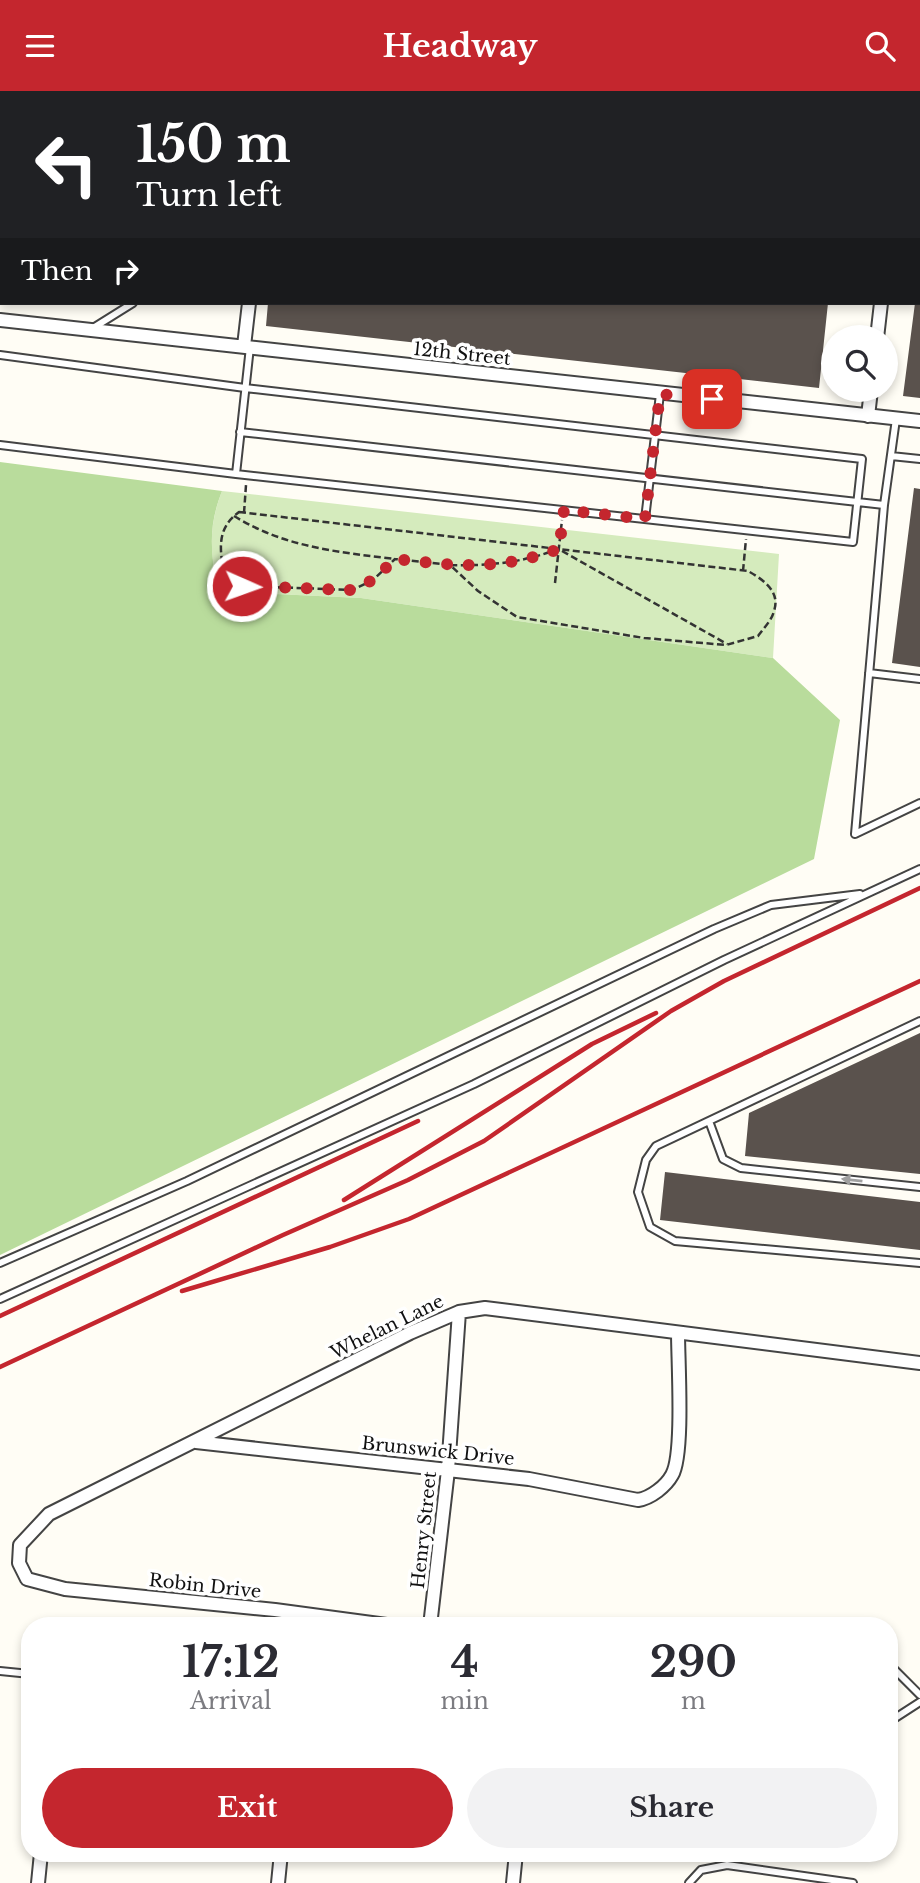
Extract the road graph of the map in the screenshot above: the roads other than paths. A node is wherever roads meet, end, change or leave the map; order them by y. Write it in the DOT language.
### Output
graph roads {
  1 [pos="130,305"];
  2 [pos="249,305"];
  3 [pos="881,305"];
  4 [pos="0,320"];
  5 [pos="878,325"];
  6 [pos="90,330"];
  7 [pos="247,347"];
  8 [pos="0,355"];
  9 [pos="246,388"];
  10 [pos="660,394"];
  11 [pos="869,402"];
  12 [pos="867,416"];
  13 [pos="896,419"];
  14 [pos="920,421"];
  15 [pos="240,432"];
  16 [pos="654,435"];
  17 [pos="0,445"];
  18 [pos="891,456"];
  19 [pos="920,459"];
  20 [pos="236,474"];
  21 [pos="649,478"];
  22 [pos="858,501"];
  23 [pos="884,505"];
  24 [pos="645,519"];
  25 [pos="869,673"];
  26 [pos="920,679"];
  27 [pos="920,803"];
  28 [pos="920,869"];
  29 [pos="869,893"];
  30 [pos="920,1021"];
  31 [pos="709,1121"];
  32 [pos="920,1187"];
  33 [pos="0,1263"];
  34 [pos="920,1263"];
  35 [pos="0,1299"];
  36 [pos="459,1311"];
  37 [pos="678,1333"];
  38 [pos="920,1363"];
  39 [pos="195,1442"];
  40 [pos="448,1470"];
  41 [pos="20,1568"];
  42 [pos="327,1617"];
  43 [pos="431,1617"];
  44 [pos="0,1671"];
  45 [pos="21,1673"];
  46 [pos="898,1673"];
  47 [pos="920,1695"];
  48 [pos="920,1702"];
  49 [pos="898,1716"];
  50 [pos="40,1862"];
  51 [pos="280,1862"];
  52 [pos="515,1862"];
  53 [pos="38,1883"];
  54 [pos="278,1883"];
  55 [pos="513,1883"];
  56 [pos="689,1883"];
  57 [pos="853,1883"];
  1 -- 6 [label="lane"];
  2 -- 7 [label="street"];
  3 -- 5 [label="street"];
  4 -- 6 [label="street, 12th Street"];
  6 -- 7 [label="street, 12th Street"];
  7 -- 9 [label="lane"];
  7 -- 10 [label="street, 12th Street"];
  8 -- 9 [label="lane"];
  9 -- 15 [label="lane"];
  9 -- 16 [label="lane"];
  10 -- 12 [label="street, 12th Street"];
  10 -- 16 [label="lane"];
  11 -- 12 [label="street"];
  12 -- 13 [label="street, 12th Street"];
  13 -- 14 [label="street, 12th Street"];
  13 -- 18 [label="lane"];
  15 -- 20 [label="lane"];
  15 -- 21 [label="lane"];
  16 -- 21 [label="lane"];
  16 -- 22 [label="lane"];
  17 -- 20 [label="lane"];
  18 -- 19 [label="lane"];
  18 -- 23 [label="lane"];
  20 -- 24 [label="lane"];
  21 -- 22 [label="lane"];
  21 -- 24 [label="lane"];
  22 -- 23 [label="lane"];
  22 -- 24 [label="lane"];
  23 -- 25 [label="lane"];
  25 -- 26 [label="lane"];
  25 -- 27 [label="lane"];
  28 -- 29 [label="lane"];
  29 -- 33 [label="lane"];
  29 -- 35 [label="lane"];
  30 -- 31 [label="lane"];
  32 -- 31 [label="lane, one-way"];
  31 -- 34 [label="lane"];
  36 -- 37 [label="street, Whelan Lane"];
  36 -- 39 [label="street, Whelan Lane"];
  36 -- 40 [label="street, Henry Street"];
  37 -- 38 [label="street, Whelan Lane"];
  37 -- 40 [label="street, Brunswick Drive"];
  39 -- 40 [label="street, Brunswick Drive"];
  39 -- 41 [label="street, Whelan Lane"];
  40 -- 43 [label="street, Henry Street"];
  41 -- 42 [label="street, Robin Drive"];
  44 -- 45 [label="lane"];
  46 -- 47 [label="lane"];
  48 -- 49 [label="lane"];
  50 -- 53 [label="street"];
  51 -- 54 [label="street"];
  52 -- 55 [label="street"];
  56 -- 57 [label="lane"];
}
